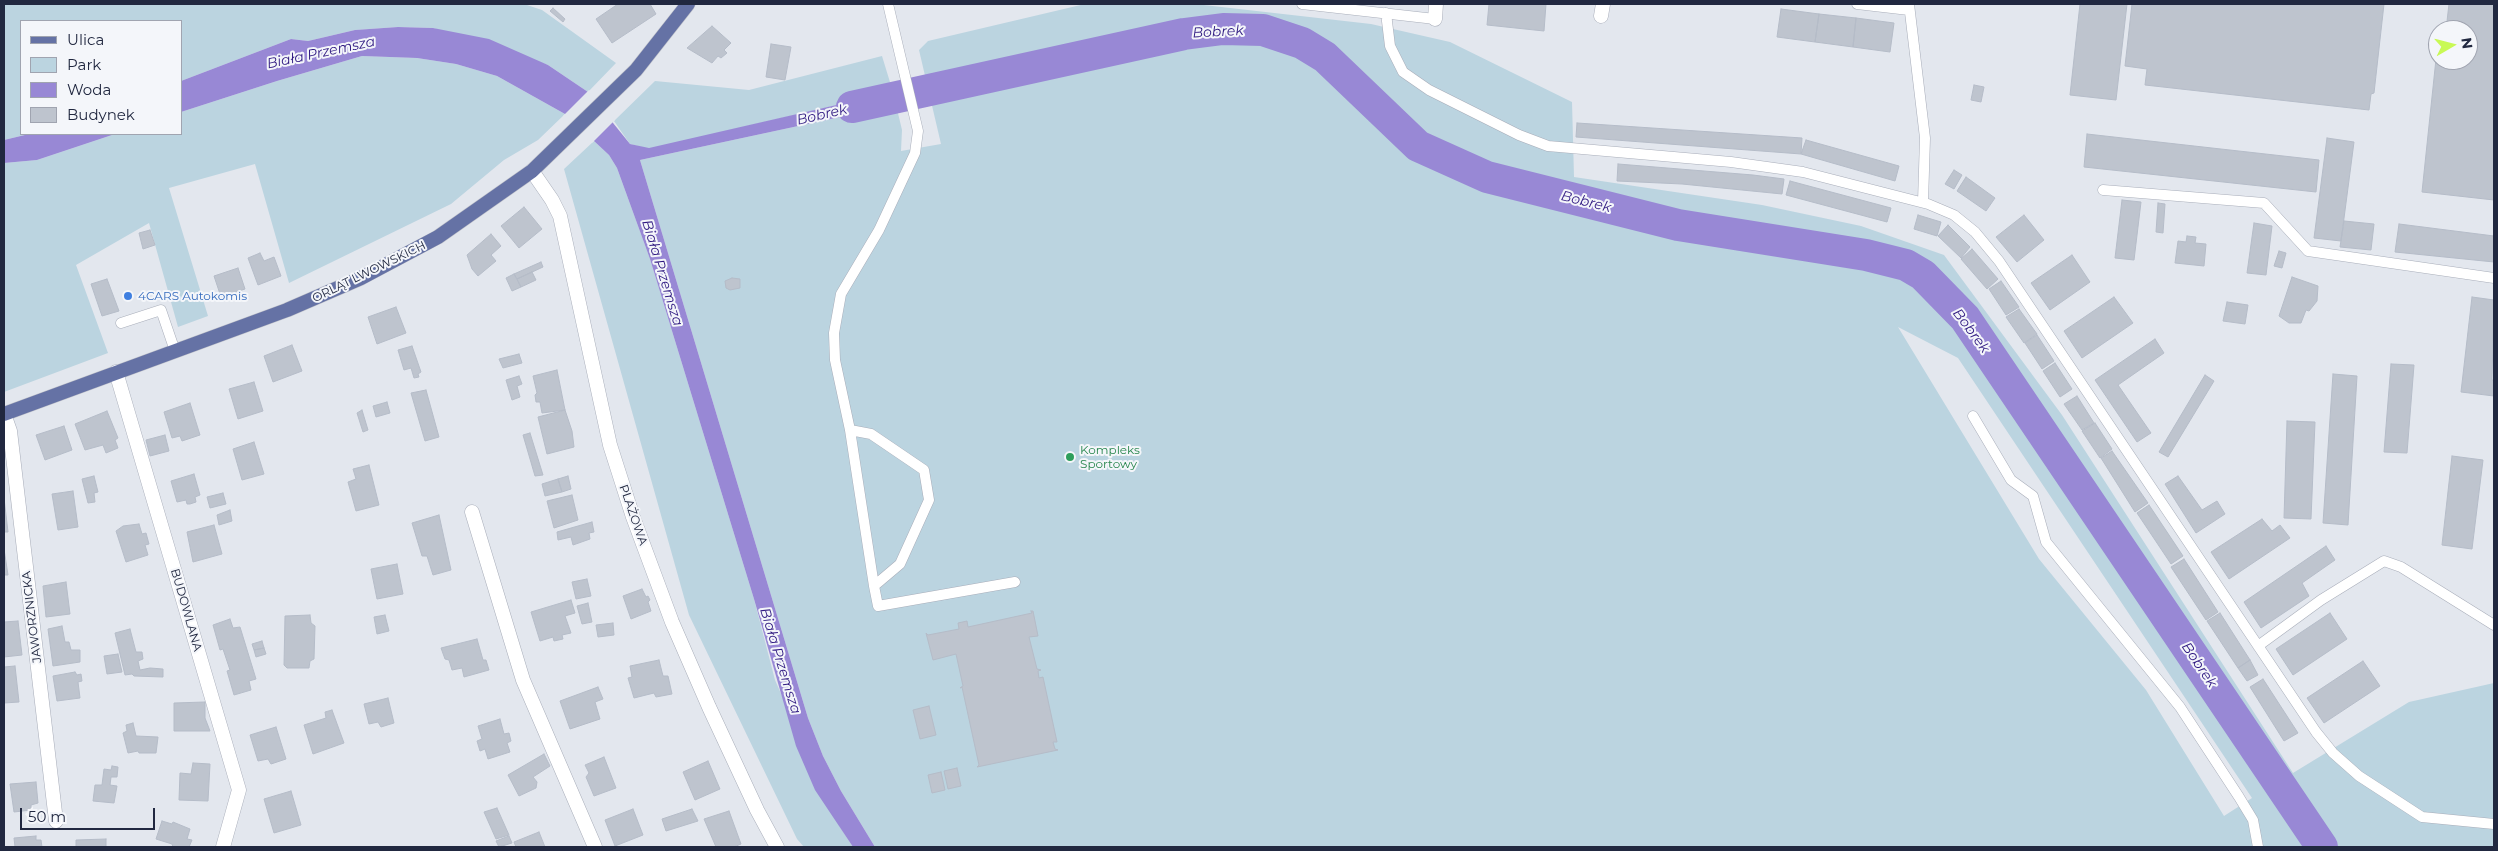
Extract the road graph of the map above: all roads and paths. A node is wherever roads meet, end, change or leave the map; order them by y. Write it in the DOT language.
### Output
graph roads {
  1 [pos="688,4"];
  2 [pos="888,4"];
  3 [pos="1302,4"];
  4 [pos="1436,4"];
  5 [pos="1857,4"];
  6 [pos="1909,7"];
  7 [pos="1386,13"];
  8 [pos="1435,19"];
  9 [pos="532,171"];
  10 [pos="2103,190"];
  11 [pos="1923,202"];
  12 [pos="2494,278"];
  13 [pos="121,324"];
  14 [pos="175,351"];
  15 [pos="116,372"];
  16 [pos="4,414"];
  17 [pos="1974,416"];
  18 [pos="850,430"];
  19 [pos="472,512"];
  20 [pos="1016,582"];
  21 [pos="874,586"];
  22 [pos="2494,625"];
  23 [pos="2258,646"];
  24 [pos="56,821"];
  25 [pos="2494,824"];
  26 [pos="223,847"];
  27 [pos="595,847"];
  28 [pos="777,847"];
  29 [pos="2258,847"];
  1 -- 9 [label="main road, ORLĄT LWOWSKICH"];
  2 -- 18 [label="lane"];
  3 -- 7 [label="lane"];
  4 -- 8 [label="street"];
  5 -- 6 [label="lane"];
  6 -- 11 [label="lane"];
  7 -- 8 [label="lane"];
  7 -- 11 [label="lane"];
  9 -- 14 [label="main road, ORLĄT LWOWSKICH"];
  9 -- 28 [label="street, PLAŻOWA"];
  10 -- 12 [label="lane"];
  11 -- 23 [label="lane"];
  13 -- 14 [label="lane"];
  14 -- 15 [label="main road, ORLĄT LWOWSKICH"];
  15 -- 16 [label="main road, ORLĄT LWOWSKICH"];
  15 -- 26 [label="street, BUDOWLANA"];
  16 -- 24 [label="street, JAWORZNICKA"];
  17 -- 29 [label="lane"];
  18 -- 21 [label="lane"];
  18 -- 21 [label="lane"];
  19 -- 27 [label="street"];
  20 -- 21 [label="lane"];
  22 -- 23 [label="lane"];
  23 -- 25 [label="lane"];
}
